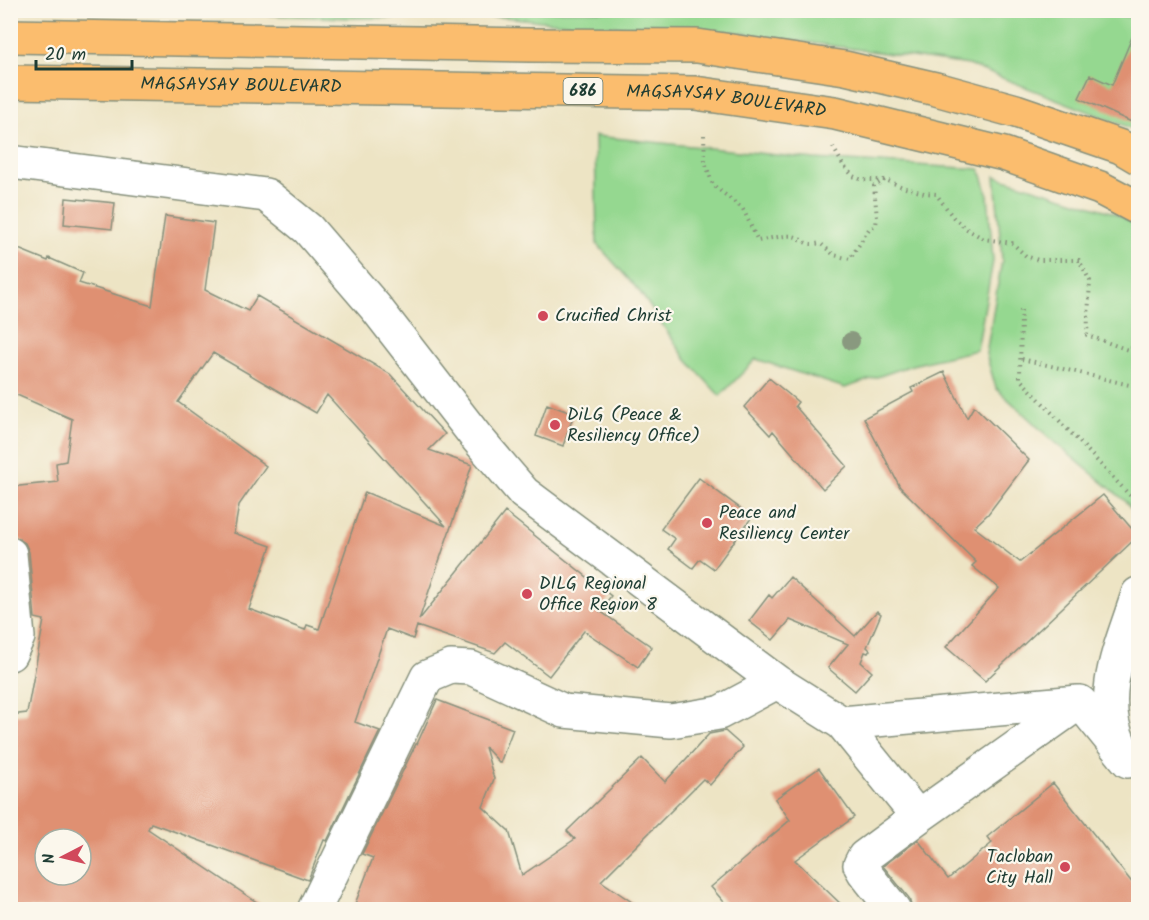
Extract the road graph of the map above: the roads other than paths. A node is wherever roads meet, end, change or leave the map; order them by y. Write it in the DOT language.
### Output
graph roads {
  1 [pos="10,36"];
  2 [pos="10,82"];
  3 [pos="1138,157"];
  4 [pos="10,162"];
  5 [pos="1138,208"];
  6 [pos="10,554"];
  7 [pos="1138,594"];
  8 [pos="10,654"];
  9 [pos="777,682"];
  10 [pos="1080,702"];
  11 [pos="842,723"];
  12 [pos="1133,767"];
  13 [pos="918,817"];
  14 [pos="314,909"];
  15 [pos="894,909"];
  1 -- 3 [label="main road"];
  2 -- 5 [label="main road, MAGSAYSAY BOULEVARD / 686"];
  4 -- 9 [label="lane"];
  6 -- 8 [label="lane"];
  7 -- 12 [label="lane"];
  9 -- 11 [label="lane"];
  9 -- 14 [label="lane"];
  10 -- 11 [label="lane"];
  10 -- 12 [label="lane"];
  10 -- 13 [label="lane"];
  11 -- 13 [label="lane"];
  13 -- 15 [label="lane"];
}
